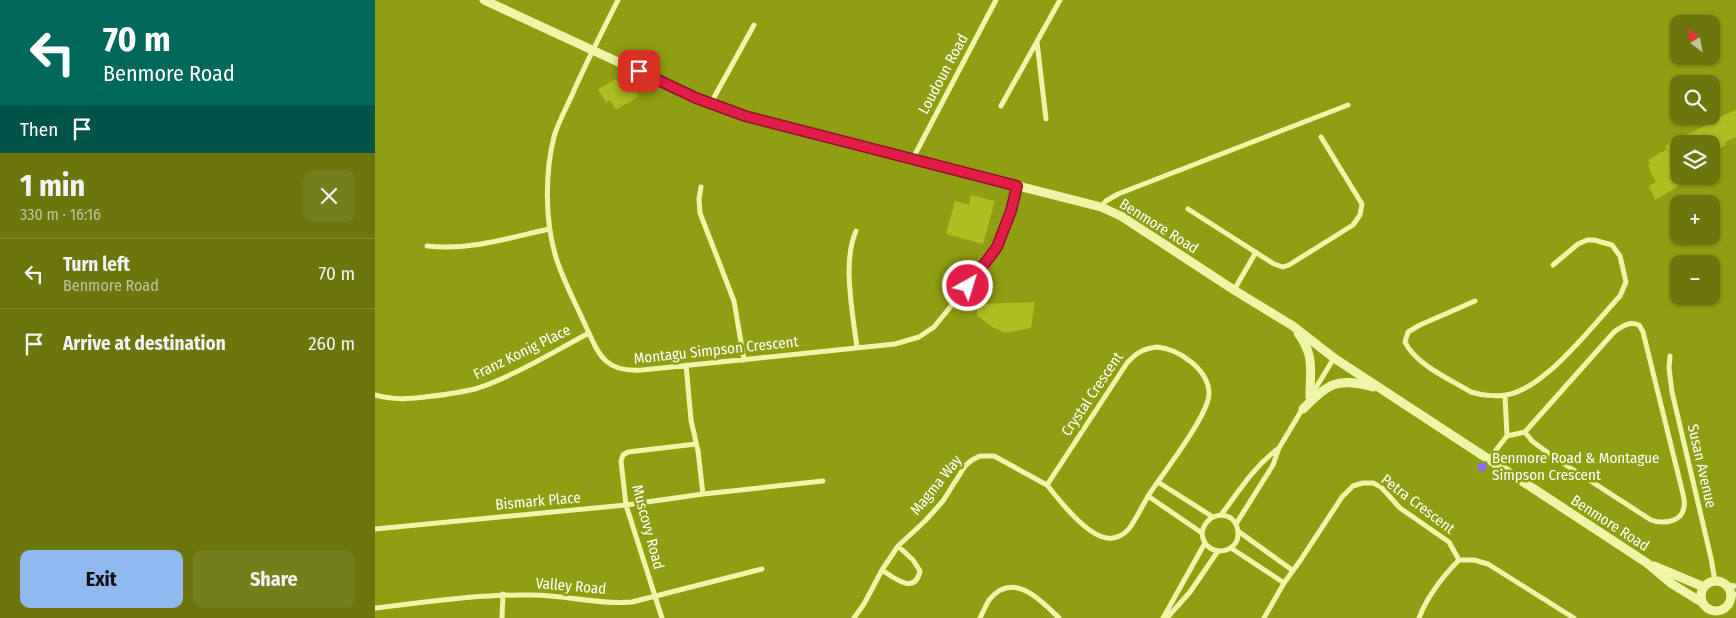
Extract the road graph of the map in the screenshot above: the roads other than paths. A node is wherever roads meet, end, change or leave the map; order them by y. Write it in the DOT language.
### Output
graph roads {
  1 [pos="484,0"];
  2 [pos="618,0"];
  3 [pos="996,0"];
  4 [pos="1060,0"];
  5 [pos="754,25"];
  6 [pos="1037,42"];
  7 [pos="593,50"];
  8 [pos="711,103"];
  9 [pos="1348,105"];
  10 [pos="1001,106"];
  11 [pos="1046,118"];
  12 [pos="1321,137"];
  13 [pos="912,160"];
  14 [pos="1017,186"];
  15 [pos="701,187"];
  16 [pos="1101,207"];
  17 [pos="1188,210"];
  18 [pos="549,229"];
  19 [pos="856,231"];
  20 [pos="427,246"];
  21 [pos="1256,252"];
  22 [pos="1553,265"];
  23 [pos="1234,290"];
  24 [pos="1475,301"];
  25 [pos="1293,326"];
  26 [pos="589,333"];
  27 [pos="857,348"];
  28 [pos="1670,356"];
  29 [pos="1334,358"];
  30 [pos="744,360"];
  31 [pos="686,365"];
  32 [pos="1383,390"];
  33 [pos="375,395"];
  34 [pos="1505,396"];
  35 [pos="1310,397"];
  36 [pos="1303,408"];
  37 [pos="1525,432"];
  38 [pos="1507,436"];
  39 [pos="696,444"];
  40 [pos="1279,448"];
  41 [pos="1489,459"];
  42 [pos="823,481"];
  43 [pos="1158,482"];
  44 [pos="1047,484"];
  45 [pos="703,494"];
  46 [pos="1149,496"];
  47 [pos="626,505"];
  48 [pos="1221,515"];
  49 [pos="1213,517"];
  50 [pos="1236,524"];
  51 [pos="375,529"];
  52 [pos="1238,531"];
  53 [pos="1202,533"];
  54 [pos="1205,543"];
  55 [pos="898,546"];
  56 [pos="1231,548"];
  57 [pos="1218,551"];
  58 [pos="1459,560"];
  59 [pos="1647,563"];
  60 [pos="762,569"];
  61 [pos="882,570"];
  62 [pos="1292,570"];
  63 [pos="1715,581"];
  64 [pos="1284,583"];
  65 [pos="1731,586"];
  66 [pos="1704,587"];
  67 [pos="503,594"];
  68 [pos="1733,596"];
  69 [pos="654,597"];
  70 [pos="1704,605"];
  71 [pos="375,608"];
  72 [pos="1720,614"];
  73 [pos="502,618"];
  74 [pos="662,618"];
  75 [pos="854,618"];
  76 [pos="980,618"];
  77 [pos="1059,618"];
  78 [pos="1165,618"];
  79 [pos="1264,618"];
  80 [pos="1419,618"];
  81 [pos="1573,618"];
  82 [pos="1709,618"];
  1 -- 7 [label="street, Benmore Road"];
  2 -- 7 [label="street, Montagu Simpson Crescent"];
  3 -- 13 [label="street, Loudoun Road"];
  4 -- 6 [label="street"];
  5 -- 8 [label="street"];
  6 -- 10 [label="street"];
  6 -- 11 [label="street"];
  7 -- 8 [label="street, Benmore Road"];
  7 -- 18 [label="street, Montagu Simpson Crescent"];
  8 -- 13 [label="street, Benmore Road"];
  9 -- 16 [label="street"];
  12 -- 21 [label="street"];
  13 -- 14 [label="street, Benmore Road"];
  14 -- 16 [label="street, Benmore Road"];
  14 -- 27 [label="street, Montagu Simpson Crescent"];
  15 -- 30 [label="street"];
  16 -- 23 [label="street, Benmore Road"];
  17 -- 21 [label="street"];
  18 -- 20 [label="street"];
  18 -- 26 [label="street, Montagu Simpson Crescent"];
  19 -- 27 [label="street"];
  21 -- 23 [label="street"];
  22 -- 34 [label="street"];
  23 -- 25 [label="street, Benmore Road"];
  24 -- 34 [label="street"];
  25 -- 29 [label="street, Benmore Road"];
  25 -- 35 [label="street"];
  26 -- 31 [label="street, Montagu Simpson Crescent"];
  26 -- 33 [label="street, Franz Konig Place"];
  27 -- 30 [label="street, Montagu Simpson Crescent"];
  28 -- 63 [label="street, Susan Avenue"];
  29 -- 32 [label="street, Benmore Road"];
  29 -- 35 [label="street"];
  30 -- 31 [label="street, Montagu Simpson Crescent"];
  31 -- 39 [label="street"];
  32 -- 36 [label="street"];
  32 -- 41 [label="street, Benmore Road"];
  34 -- 38 [label="street"];
  35 -- 36 [label="street"];
  36 -- 40 [label="street"];
  37 -- 37 [label="street"];
  37 -- 38 [label="street"];
  38 -- 41 [label="street"];
  39 -- 45 [label="street"];
  39 -- 47 [label="street, Muscovy Road"];
  40 -- 48 [label="street"];
  40 -- 50 [label="street"];
  41 -- 59 [label="street, Benmore Road"];
  42 -- 45 [label="street, Bismark Place"];
  43 -- 44 [label="street, Crystal Crescent"];
  43 -- 46 [label="street, Crystal Crescent"];
  43 -- 49 [label="street"];
  44 -- 46 [label="street, Crystal Crescent"];
  44 -- 55 [label="street, Magma Way"];
  45 -- 47 [label="street, Bismark Place"];
  46 -- 53 [label="street"];
  47 -- 51 [label="street, Bismark Place"];
  47 -- 69 [label="street, Muscovy Road"];
  48 -- 49 [label="street"];
  48 -- 50 [label="street"];
  49 -- 53 [label="street"];
  50 -- 52 [label="street"];
  52 -- 56 [label="street"];
  52 -- 62 [label="street"];
  53 -- 54 [label="street"];
  54 -- 57 [label="street"];
  54 -- 78 [label="street"];
  55 -- 61 [label="street, Magma Way"];
  55 -- 61 [label="street"];
  56 -- 57 [label="street"];
  56 -- 64 [label="street"];
  57 -- 78 [label="street"];
  58 -- 62 [label="street, Petra Crescent"];
  58 -- 80 [label="street"];
  58 -- 81 [label="street"];
  59 -- 66 [label="street, Benmore Road"];
  59 -- 70 [label="street, Benmore Road"];
  60 -- 69 [label="street, Valley Road"];
  61 -- 75 [label="street, Magma Way"];
  62 -- 64 [label="street, Petra Crescent"];
  63 -- 65 [label="street"];
  63 -- 66 [label="street"];
  64 -- 79 [label="street, Petra Crescent"];
  65 -- 68 [label="street"];
  66 -- 70 [label="street"];
  67 -- 69 [label="street, Valley Road"];
  67 -- 71 [label="street, Valley Road"];
  67 -- 73 [label="street"];
  68 -- 72 [label="street"];
  69 -- 74 [label="street, Muscovy Road"];
  70 -- 72 [label="street"];
  70 -- 82 [label="street"];
  76 -- 77 [label="street"];
}
